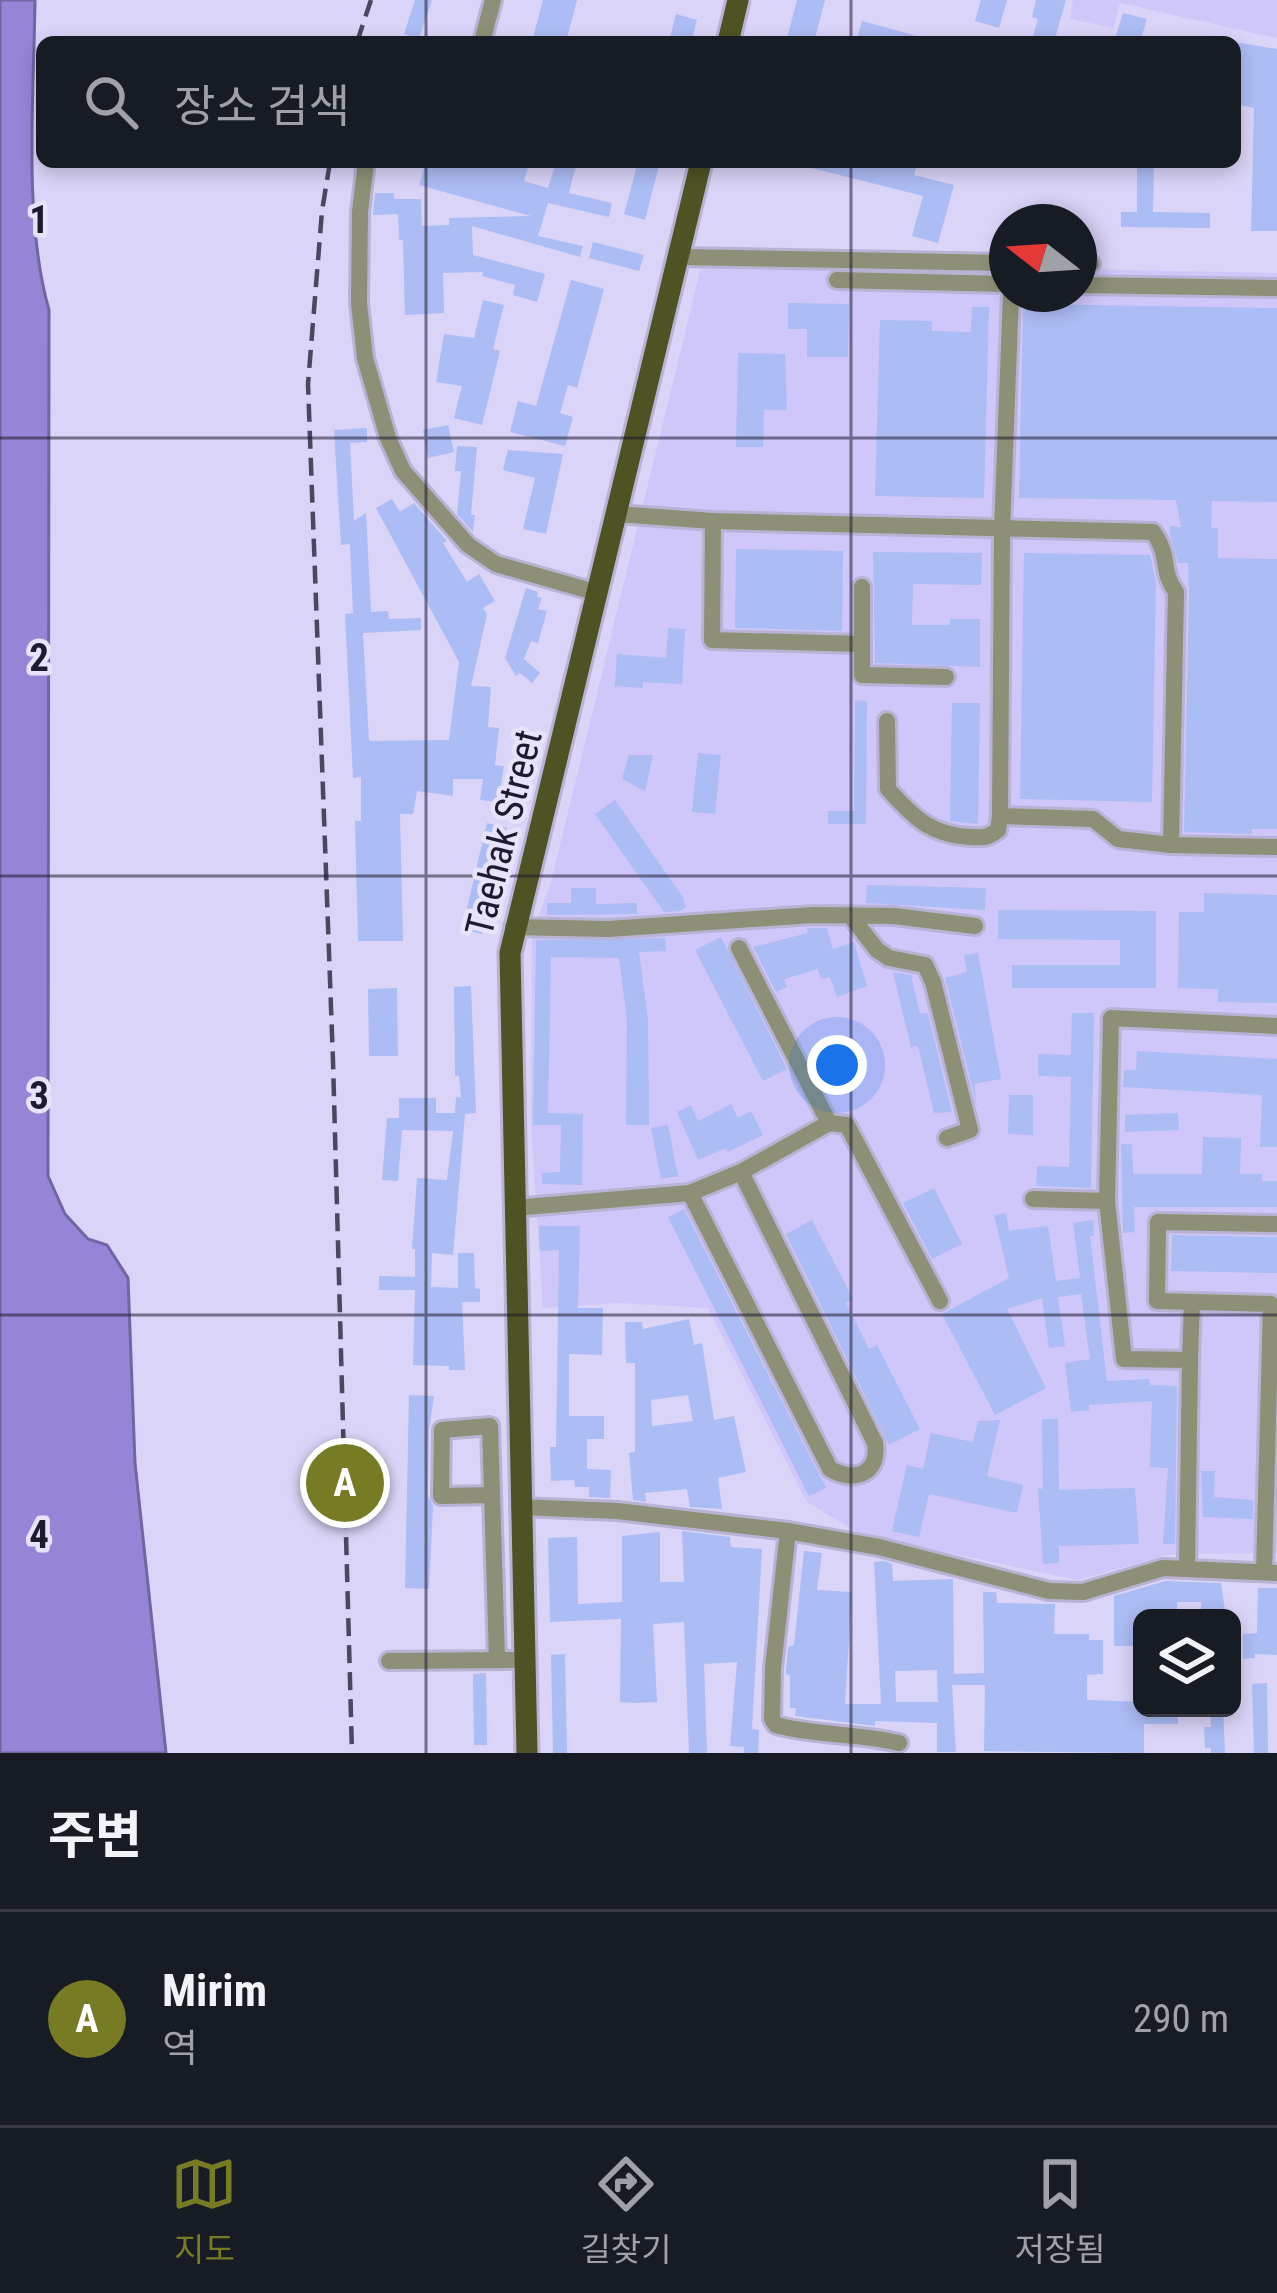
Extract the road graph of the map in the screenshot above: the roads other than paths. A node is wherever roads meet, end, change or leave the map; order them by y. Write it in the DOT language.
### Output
graph roads {
  1 [pos="493,0"];
  2 [pos="738,0"];
  3 [pos="484,36"];
  4 [pos="729,36"];
  5 [pos="365,168"];
  6 [pos="699,168"];
  7 [pos="679,257"];
  8 [pos="989,263"];
  9 [pos="836,280"];
  10 [pos="989,284"];
  11 [pos="1097,285"];
  12 [pos="1277,288"];
  13 [pos="1009,312"];
  14 [pos="617,514"];
  15 [pos="713,521"];
  16 [pos="1002,529"];
  17 [pos="862,587"];
  18 [pos="598,593"];
  19 [pos="862,644"];
  20 [pos="946,677"];
  21 [pos="887,721"];
  22 [pos="1000,816"];
  23 [pos="1172,845"];
  24 [pos="1277,848"];
  25 [pos="850,915"];
  26 [pos="975,926"];
  27 [pos="513,927"];
  28 [pos="740,948"];
  29 [pos="1277,1026"];
  30 [pos="829,1123"];
  31 [pos="947,1138"];
  32 [pos="741,1172"];
  33 [pos="690,1192"];
  34 [pos="1033,1199"];
  35 [pos="1107,1201"];
  36 [pos="514,1208"];
  37 [pos="1277,1224"];
  38 [pos="940,1301"];
  39 [pos="1192,1302"];
  40 [pos="1190,1360"];
  41 [pos="492,1495"];
  42 [pos="519,1508"];
  43 [pos="788,1531"];
  44 [pos="1187,1568"];
  45 [pos="1270,1573"];
  46 [pos="497,1660"];
  47 [pos="524,1660"];
  48 [pos="389,1661"];
  49 [pos="899,1744"];
  50 [pos="527,1753"];
  1 -- 3 [label="street"];
  2 -- 4 [label="main road"];
  5 -- 18 [label="street"];
  6 -- 7 [label="main road, Taehak Street"];
  7 -- 8 [label="street"];
  7 -- 14 [label="main road, Taehak Street"];
  9 -- 10 [label="street"];
  11 -- 12 [label="street"];
  13 -- 16 [label="street"];
  14 -- 15 [label="street"];
  14 -- 18 [label="main road, Taehak Street"];
  15 -- 16 [label="street"];
  15 -- 19 [label="street"];
  16 -- 22 [label="street"];
  16 -- 23 [label="street"];
  17 -- 19 [label="street"];
  18 -- 27 [label="main road, Taehak Street"];
  19 -- 20 [label="street"];
  21 -- 22 [label="street"];
  22 -- 23 [label="street"];
  23 -- 24 [label="street"];
  25 -- 26 [label="street"];
  25 -- 27 [label="street"];
  25 -- 31 [label="street"];
  27 -- 36 [label="main road, Taehak Street"];
  28 -- 30 [label="street"];
  29 -- 35 [label="street"];
  30 -- 32 [label="street"];
  30 -- 38 [label="street"];
  32 -- 33 [label="street"];
  32 -- 33 [label="street"];
  33 -- 36 [label="street"];
  34 -- 35 [label="street"];
  35 -- 40 [label="street"];
  36 -- 42 [label="main road, Taehak Street"];
  37 -- 39 [label="street"];
  39 -- 40 [label="street"];
  39 -- 45 [label="street"];
  40 -- 44 [label="street"];
  41 -- 41 [label="street"];
  41 -- 46 [label="street"];
  42 -- 43 [label="street"];
  42 -- 47 [label="main road, Taehak Street"];
  43 -- 44 [label="street"];
  43 -- 49 [label="street"];
  44 -- 45 [label="street"];
  46 -- 47 [label="street"];
  46 -- 48 [label="street"];
  47 -- 50 [label="main road, Taehak Street"];
}
